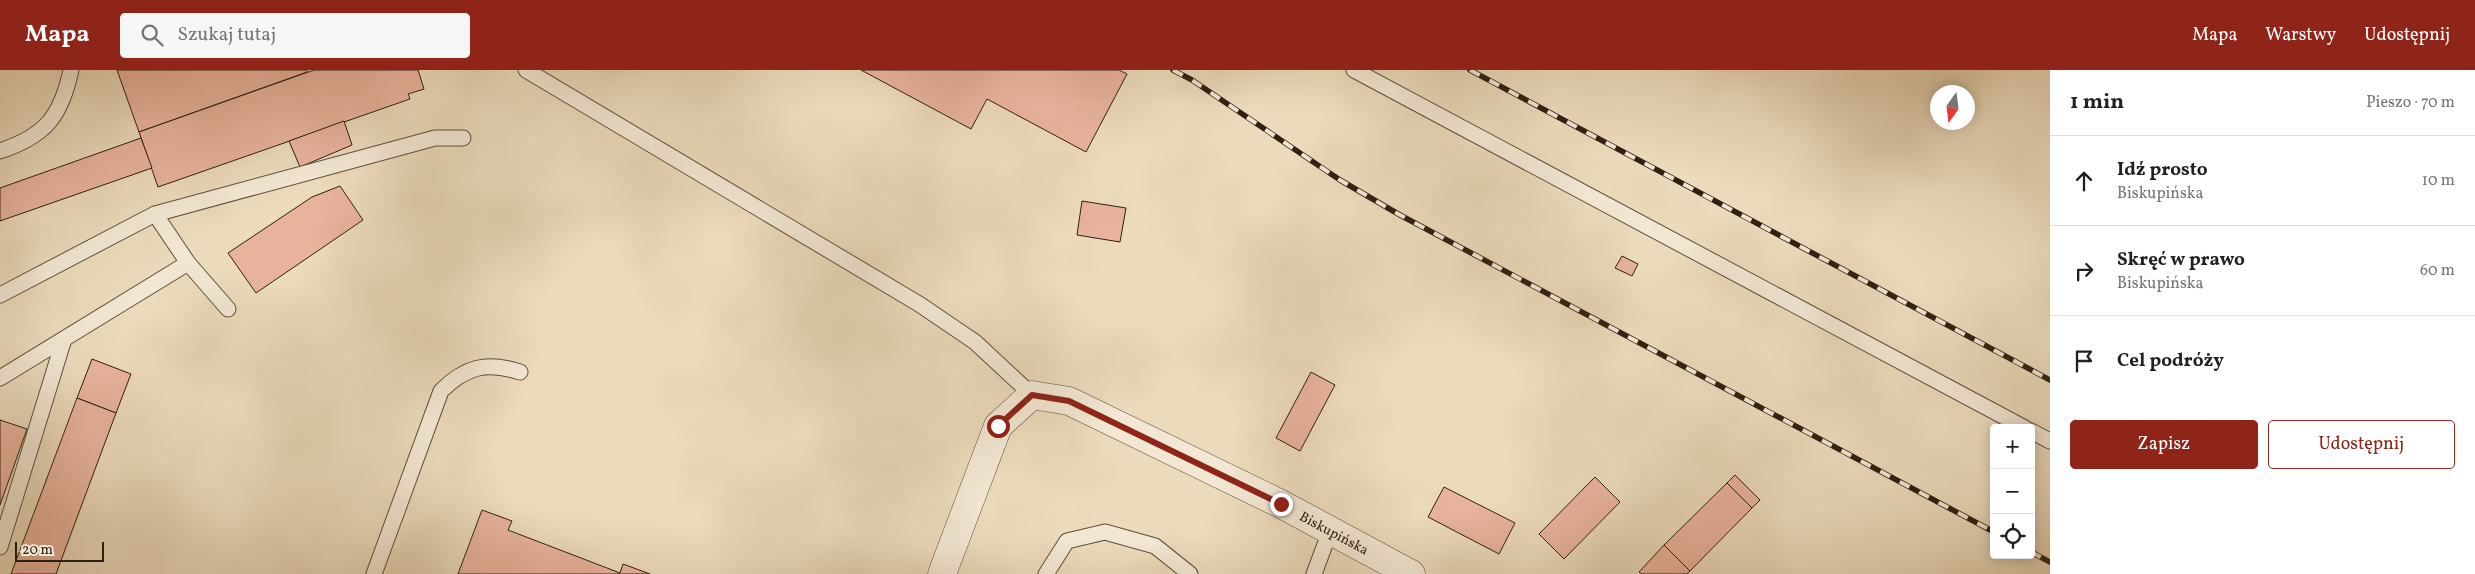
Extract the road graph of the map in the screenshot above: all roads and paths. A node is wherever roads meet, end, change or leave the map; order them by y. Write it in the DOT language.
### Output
graph roads {
  1 [pos="71,70"];
  2 [pos="526,70"];
  3 [pos="1354,70"];
  4 [pos="463,138"];
  5 [pos="0,151"];
  6 [pos="156,214"];
  7 [pos="188,263"];
  8 [pos="0,295"];
  9 [pos="228,308"];
  10 [pos="64,339"];
  11 [pos="520,372"];
  12 [pos="0,378"];
  13 [pos="1032,395"];
  14 [pos="2018,424"];
  15 [pos="2035,433"];
  16 [pos="2050,441"];
  17 [pos="1330,530"];
  18 [pos="0,547"];
  19 [pos="1405,573"];
  20 [pos="374,574"];
  21 [pos="942,574"];
  22 [pos="1046,574"];
  23 [pos="1190,574"];
  24 [pos="1314,574"];
  1 -- 5 [label="lane"];
  2 -- 13 [label="lane"];
  3 -- 14 [label="lane"];
  4 -- 6 [label="lane"];
  6 -- 7 [label="lane"];
  6 -- 8 [label="lane"];
  7 -- 9 [label="lane"];
  7 -- 10 [label="lane"];
  10 -- 12 [label="lane"];
  10 -- 18 [label="lane"];
  11 -- 20 [label="lane"];
  13 -- 17 [label="street, Biskupińska"];
  13 -- 21 [label="street"];
  15 -- 16 [label="lane"];
  17 -- 19 [label="street, Biskupińska"];
  17 -- 24 [label="lane"];
  22 -- 23 [label="lane"];
}
